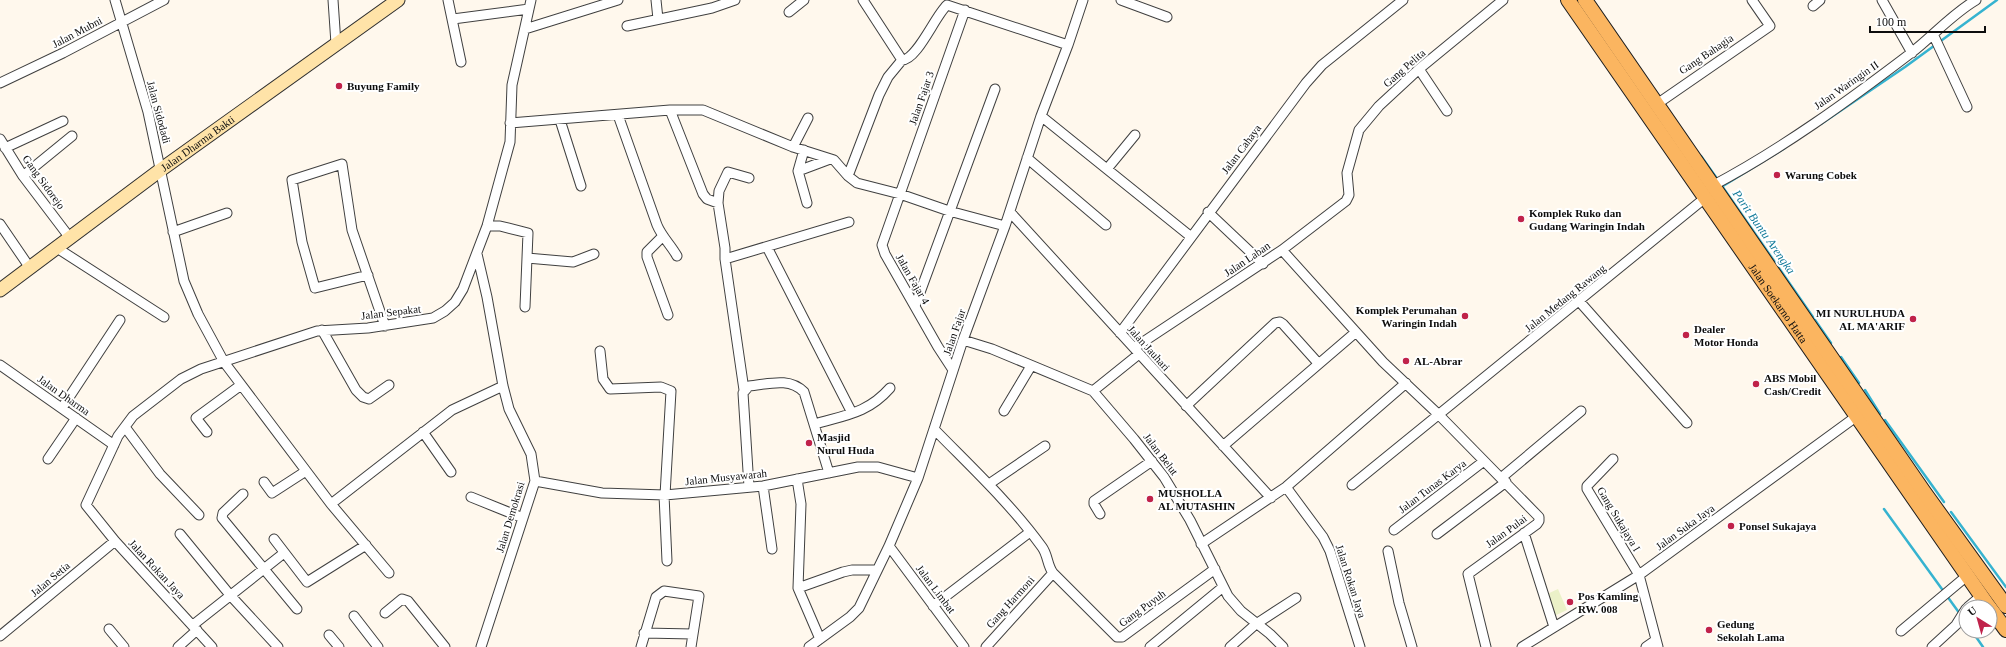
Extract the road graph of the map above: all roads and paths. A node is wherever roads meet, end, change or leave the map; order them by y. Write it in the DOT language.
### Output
graph roads {
  1 [pos="115,0"];
  2 [pos="164,0"];
  3 [pos="333,0"];
  4 [pos="398,0"];
  5 [pos="448,0"];
  6 [pos="618,0"];
  7 [pos="656,0"];
  8 [pos="735,0"];
  9 [pos="804,0"];
  10 [pos="864,0"];
  11 [pos="1082,0"];
  12 [pos="1121,0"];
  13 [pos="1403,0"];
  14 [pos="1503,0"];
  15 [pos="1568,0"];
  16 [pos="1585,0"];
  17 [pos="1752,0"];
  18 [pos="1882,0"];
  19 [pos="1976,0"];
  20 [pos="530,4"];
  21 [pos="965,10"];
  22 [pos="789,12"];
  23 [pos="1167,18"];
  24 [pos="453,19"];
  25 [pos="658,19"];
  26 [pos="121,22"];
  27 [pos="627,26"];
  28 [pos="525,29"];
  29 [pos="1936,40"];
  30 [pos="1614,42"];
  31 [pos="336,44"];
  32 [pos="1068,45"];
  33 [pos="1602,50"];
  34 [pos="1912,53"];
  35 [pos="902,60"];
  36 [pos="461,62"];
  37 [pos="1420,70"];
  38 [pos="0,81"];
  39 [pos="995,89"];
  40 [pos="1657,104"];
  41 [pos="1967,107"];
  42 [pos="670,110"];
  43 [pos="1447,111"];
  44 [pos="618,115"];
  45 [pos="1041,116"];
  46 [pos="808,118"];
  47 [pos="560,120"];
  48 [pos="63,121"];
  49 [pos="510,123"];
  50 [pos="1135,135"];
  51 [pos="72,136"];
  52 [pos="0,139"];
  53 [pos="793,146"];
  54 [pos="5,148"];
  55 [pos="804,150"];
  56 [pos="1027,158"];
  57 [pos="830,159"];
  58 [pos="1107,169"];
  59 [pos="159,172"];
  60 [pos="798,172"];
  61 [pos="1348,173"];
  62 [pos="23,176"];
  63 [pos="848,176"];
  64 [pos="749,178"];
  65 [pos="581,186"];
  66 [pos="1714,187"];
  67 [pos="900,194"];
  68 [pos="807,203"];
  69 [pos="718,204"];
  70 [pos="949,211"];
  71 [pos="1010,212"];
  72 [pos="1208,212"];
  73 [pos="227,213"];
  74 [pos="849,222"];
  75 [pos="0,224"];
  76 [pos="1106,225"];
  77 [pos="487,226"];
  78 [pos="1005,226"];
  79 [pos="173,232"];
  80 [pos="662,236"];
  81 [pos="1190,236"];
  82 [pos="70,238"];
  83 [pos="767,247"];
  84 [pos="57,248"];
  85 [pos="1282,250"];
  86 [pos="477,254"];
  87 [pos="594,254"];
  88 [pos="677,256"];
  89 [pos="527,258"];
  90 [pos="725,259"];
  91 [pos="1263,264"];
  92 [pos="30,268"];
  93 [pos="368,275"];
  94 [pos="0,290"];
  95 [pos="1579,301"];
  96 [pos="915,306"];
  97 [pos="525,307"];
  98 [pos="668,315"];
  99 [pos="164,317"];
  100 [pos="120,320"];
  101 [pos="385,326"];
  102 [pos="322,330"];
  103 [pos="1356,332"];
  104 [pos="1120,333"];
  105 [pos="963,340"];
  106 [pos="600,351"];
  107 [pos="1137,351"];
  108 [pos="224,362"];
  109 [pos="1318,363"];
  110 [pos="0,365"];
  111 [pos="1031,366"];
  112 [pos="953,370"];
  113 [pos="1406,383"];
  114 [pos="241,385"];
  115 [pos="389,385"];
  116 [pos="503,386"];
  117 [pos="890,388"];
  118 [pos="744,390"];
  119 [pos="1093,391"];
  120 [pos="1186,406"];
  121 [pos="62,408"];
  122 [pos="1004,411"];
  123 [pos="1581,411"];
  124 [pos="852,413"];
  125 [pos="1439,415"];
  126 [pos="1857,416"];
  127 [pos="76,418"];
  128 [pos="1687,423"];
  129 [pos="815,424"];
  130 [pos="125,427"];
  131 [pos="934,429"];
  132 [pos="207,432"];
  133 [pos="423,432"];
  134 [pos="114,445"];
  135 [pos="1045,446"];
  136 [pos="1223,446"];
  137 [pos="48,459"];
  138 [pos="1614,459"];
  139 [pos="1152,461"];
  140 [pos="1484,461"];
  141 [pos="306,471"];
  142 [pos="451,472"];
  143 [pos="829,473"];
  144 [pos="918,478"];
  145 [pos="797,479"];
  146 [pos="1503,480"];
  147 [pos="535,481"];
  148 [pos="264,482"];
  149 [pos="989,484"];
  150 [pos="1352,485"];
  151 [pos="763,486"];
  152 [pos="749,487"];
  153 [pos="1286,487"];
  154 [pos="243,494"];
  155 [pos="664,495"];
  156 [pos="1919,496"];
  157 [pos="471,497"];
  158 [pos="1271,498"];
  159 [pos="331,504"];
  160 [pos="86,505"];
  161 [pos="1100,514"];
  162 [pos="199,515"];
  163 [pos="523,518"];
  164 [pos="1394,530"];
  165 [pos="1030,532"];
  166 [pos="1524,533"];
  167 [pos="180,534"];
  168 [pos="1437,534"];
  169 [pos="274,539"];
  170 [pos="115,541"];
  171 [pos="1200,544"];
  172 [pos="366,545"];
  173 [pos="889,546"];
  174 [pos="772,549"];
  175 [pos="1388,551"];
  176 [pos="284,553"];
  177 [pos="667,561"];
  178 [pos="263,569"];
  179 [pos="1215,569"];
  180 [pos="877,570"];
  181 [pos="389,572"];
  182 [pos="1053,573"];
  183 [pos="1639,575"];
  184 [pos="1968,575"];
  185 [pos="1223,587"];
  186 [pos="798,588"];
  187 [pos="230,595"];
  188 [pos="1296,598"];
  189 [pos="1984,599"];
  190 [pos="933,606"];
  191 [pos="2006,606"];
  192 [pos="297,609"];
  193 [pos="385,613"];
  194 [pos="354,616"];
  195 [pos="1998,619"];
  196 [pos="1958,622"];
  197 [pos="1256,624"];
  198 [pos="1554,627"];
  199 [pos="195,628"];
  200 [pos="109,629"];
  201 [pos="2006,630"];
  202 [pos="1901,631"];
  203 [pos="644,634"];
  204 [pos="693,634"];
  205 [pos="329,635"];
  206 [pos="0,636"];
  207 [pos="820,639"];
  208 [pos="1657,643"];
  209 [pos="124,647"];
  210 [pos="178,647"];
  211 [pos="212,647"];
  212 [pos="278,647"];
  213 [pos="339,647"];
  214 [pos="378,647"];
  215 [pos="445,647"];
  216 [pos="481,647"];
  217 [pos="641,647"];
  218 [pos="691,647"];
  219 [pos="809,647"];
  220 [pos="964,647"];
  221 [pos="986,647"];
  222 [pos="1150,647"];
  223 [pos="1230,647"];
  224 [pos="1283,647"];
  225 [pos="1360,647"];
  226 [pos="1412,647"];
  227 [pos="1486,647"];
  228 [pos="1522,647"];
  229 [pos="1646,647"];
  230 [pos="1932,647"];
  1 -- 26 [label="street, Jalan Sidodadi"];
  2 -- 26 [label="street, Jalan Mubni"];
  3 -- 31 [label="street"];
  4 -- 31 [label="main road, Jalan Dharma Bakti"];
  5 -- 24 [label="street"];
  6 -- 28 [label="street"];
  7 -- 25 [label="street"];
  8 -- 25 [label="street"];
  9 -- 22 [label="street"];
  10 -- 35 [label="street"];
  11 -- 32 [label="street, Jalan Fajar"];
  12 -- 23 [label="street"];
  13 -- 72 [label="street, Jalan Cahaya"];
  14 -- 37 [label="street, Gang Pelita"];
  15 -- 33 [label="main road, Jalan Soekarno Hatta"];
  16 -- 30 [label="main road, Jalan Soekarno Hatta"];
  17 -- 40 [label="street, Gang Bahagia"];
  18 -- 34 [label="street"];
  19 -- 29 [label="street, Jalan Waringin II"];
  20 -- 24 [label="street"];
  20 -- 28 [label="street, Jalan Sepakat"];
  21 -- 32 [label="street"];
  21 -- 35 [label="street"];
  21 -- 67 [label="street, Jalan Fajar 3"];
  24 -- 36 [label="street"];
  25 -- 27 [label="street"];
  26 -- 38 [label="street, Jalan Mubni"];
  26 -- 59 [label="street, Jalan Sidodadi"];
  28 -- 49 [label="street, Jalan Sepakat"];
  29 -- 34 [label="street, Jalan Waringin II"];
  29 -- 41 [label="street"];
  30 -- 33 [label="main road"];
  30 -- 40 [label="main road, Jalan Soekarno Hatta"];
  31 -- 59 [label="main road, Jalan Dharma Bakti"];
  32 -- 45 [label="street, Jalan Fajar"];
  33 -- 66 [label="main road, Jalan Soekarno Hatta"];
  34 -- 66 [label="street, Jalan Waringin II"];
  35 -- 63 [label="street"];
  37 -- 43 [label="street"];
  37 -- 61 [label="street, Gang Pelita"];
  39 -- 70 [label="street"];
  40 -- 66 [label="main road, Jalan Soekarno Hatta"];
  42 -- 44 [label="street"];
  42 -- 53 [label="street"];
  42 -- 69 [label="street"];
  44 -- 47 [label="street"];
  44 -- 80 [label="street"];
  45 -- 56 [label="street, Jalan Fajar"];
  45 -- 58 [label="street"];
  46 -- 53 [label="street"];
  47 -- 49 [label="street"];
  47 -- 65 [label="street"];
  48 -- 54 [label="street"];
  49 -- 77 [label="street, Jalan Sepakat"];
  50 -- 58 [label="street"];
  51 -- 62 [label="street"];
  52 -- 54 [label="street, Gang Sidorejo"];
  53 -- 55 [label="street"];
  54 -- 62 [label="street, Gang Sidorejo"];
  55 -- 57 [label="street"];
  55 -- 60 [label="street"];
  56 -- 71 [label="street, Jalan Fajar"];
  56 -- 76 [label="street"];
  57 -- 60 [label="street"];
  57 -- 63 [label="street"];
  58 -- 81 [label="street"];
  59 -- 79 [label="street, Jalan Sidodadi"];
  59 -- 82 [label="main road, Jalan Dharma Bakti"];
  60 -- 68 [label="street"];
  61 -- 85 [label="street, Jalan Laban"];
  62 -- 82 [label="street, Gang Sidorejo"];
  63 -- 67 [label="street"];
  64 -- 69 [label="street"];
  66 -- 95 [label="street, Jalan Medang Rawang"];
  66 -- 126 [label="main road, Jalan Soekarno Hatta"];
  66 -- 156 [label="main road, Jalan Soekarno Hatta"];
  67 -- 70 [label="street"];
  67 -- 96 [label="street, Jalan Fajar 4"];
  69 -- 90 [label="street"];
  70 -- 78 [label="street"];
  70 -- 96 [label="street"];
  71 -- 78 [label="street, Jalan Fajar"];
  71 -- 104 [label="street, Jalan Jauhari"];
  72 -- 81 [label="street, Jalan Cahaya"];
  72 -- 91 [label="street"];
  73 -- 79 [label="street"];
  74 -- 83 [label="street"];
  75 -- 92 [label="street"];
  77 -- 86 [label="street, Jalan Sepakat"];
  77 -- 89 [label="street"];
  78 -- 105 [label="street, Jalan Fajar"];
  79 -- 108 [label="street, Jalan Sidodadi"];
  80 -- 88 [label="street"];
  80 -- 98 [label="street"];
  81 -- 104 [label="street, Jalan Cahaya"];
  82 -- 84 [label="main road, Jalan Dharma Bakti"];
  83 -- 90 [label="street"];
  83 -- 124 [label="street"];
  84 -- 92 [label="main road, Jalan Dharma Bakti"];
  84 -- 99 [label="street"];
  85 -- 91 [label="street, Jalan Laban"];
  85 -- 103 [label="street, Jalan Pulai"];
  86 -- 101 [label="street, Jalan Sepakat"];
  86 -- 116 [label="street, Jalan Demokrasi"];
  87 -- 89 [label="street"];
  89 -- 97 [label="street"];
  90 -- 118 [label="street"];
  91 -- 107 [label="street, Jalan Laban"];
  92 -- 94 [label="main road, Jalan Dharma Bakti"];
  93 -- 93 [label="street"];
  93 -- 101 [label="street"];
  95 -- 125 [label="street, Jalan Medang Rawang"];
  95 -- 128 [label="street"];
  96 -- 112 [label="street, Jalan Fajar 4"];
  100 -- 121 [label="street"];
  101 -- 102 [label="street, Jalan Sepakat"];
  102 -- 108 [label="street, Jalan Sepakat"];
  102 -- 115 [label="street"];
  103 -- 109 [label="street"];
  103 -- 113 [label="street, Jalan Pulai"];
  104 -- 107 [label="street, Jalan Jauhari"];
  105 -- 111 [label="street, Jalan Belut"];
  105 -- 112 [label="street, Jalan Fajar"];
  106 -- 155 [label="street"];
  107 -- 119 [label="street, Jalan Laban"];
  107 -- 120 [label="street, Jalan Jauhari"];
  108 -- 114 [label="street, Jalan Sidodadi"];
  108 -- 130 [label="street, Jalan Sepakat"];
  109 -- 120 [label="street"];
  109 -- 136 [label="street"];
  110 -- 121 [label="street, Jalan Dharma"];
  111 -- 119 [label="street, Jalan Belut"];
  111 -- 122 [label="street"];
  112 -- 131 [label="street, Jalan Fajar"];
  113 -- 125 [label="street, Jalan Pulai"];
  113 -- 153 [label="street"];
  114 -- 132 [label="street"];
  114 -- 141 [label="street, Jalan Sidodadi"];
  116 -- 133 [label="street"];
  116 -- 147 [label="street, Jalan Demokrasi"];
  117 -- 124 [label="street"];
  118 -- 129 [label="street"];
  118 -- 152 [label="street"];
  119 -- 139 [label="street, Jalan Belut"];
  120 -- 136 [label="street, Jalan Jauhari"];
  121 -- 127 [label="street, Jalan Dharma"];
  123 -- 146 [label="street"];
  124 -- 129 [label="street"];
  125 -- 140 [label="street, Jalan Pulai"];
  125 -- 150 [label="street, Jalan Medang Rawang"];
  126 -- 156 [label="main road, Jalan Soekarno Hatta"];
  126 -- 183 [label="street, Jalan Suka Jaya"];
  127 -- 134 [label="street, Jalan Dharma"];
  127 -- 137 [label="street"];
  129 -- 143 [label="street"];
  130 -- 134 [label="street, Jalan Sepakat"];
  130 -- 162 [label="street"];
  131 -- 144 [label="street, Jalan Fajar"];
  131 -- 149 [label="street"];
  133 -- 142 [label="street"];
  133 -- 159 [label="street"];
  134 -- 160 [label="street, Jalan Sepakat"];
  135 -- 149 [label="street"];
  136 -- 158 [label="street, Jalan Jauhari"];
  138 -- 183 [label="street, Gang Sukajaya I"];
  139 -- 161 [label="street"];
  139 -- 171 [label="street, Jalan Belut"];
  140 -- 146 [label="street, Jalan Pulai"];
  140 -- 164 [label="street, Jalan Tunas Karya"];
  141 -- 148 [label="street"];
  141 -- 159 [label="street, Jalan Sidodadi"];
  143 -- 144 [label="street, Jalan Musyawarah"];
  143 -- 145 [label="street, Jalan Musyawarah"];
  144 -- 173 [label="street, Jalan Fajar"];
  145 -- 151 [label="street, Jalan Musyawarah"];
  145 -- 186 [label="street"];
  146 -- 166 [label="street, Jalan Pulai"];
  146 -- 168 [label="street"];
  147 -- 155 [label="street, Jalan Musyawarah"];
  147 -- 163 [label="street, Jalan Demokrasi"];
  149 -- 165 [label="street"];
  151 -- 152 [label="street, Jalan Musyawarah"];
  151 -- 174 [label="street"];
  152 -- 155 [label="street, Jalan Musyawarah"];
  153 -- 158 [label="street"];
  153 -- 225 [label="street, Jalan Rokan Jaya"];
  154 -- 178 [label="street"];
  155 -- 177 [label="street"];
  156 -- 184 [label="main road, Jalan Soekarno Hatta"];
  156 -- 191 [label="main road, Jalan Soekarno Hatta"];
  157 -- 163 [label="street"];
  158 -- 171 [label="street"];
  159 -- 172 [label="street, Jalan Sidodadi"];
  160 -- 170 [label="street, Jalan Rokan Jaya"];
  163 -- 216 [label="street, Jalan Demokrasi"];
  165 -- 182 [label="street"];
  165 -- 190 [label="street"];
  166 -- 198 [label="street"];
  166 -- 227 [label="street, Jalan Pulai"];
  167 -- 187 [label="street"];
  169 -- 176 [label="street"];
  170 -- 199 [label="street, Jalan Rokan Jaya"];
  170 -- 206 [label="street, Jalan Setia"];
  171 -- 179 [label="street, Jalan Belut"];
  172 -- 176 [label="street"];
  172 -- 181 [label="street, Jalan Sidodadi"];
  173 -- 180 [label="street, Jalan Fajar"];
  173 -- 190 [label="street, Jalan Limbat"];
  175 -- 226 [label="street"];
  176 -- 178 [label="street"];
  178 -- 187 [label="street"];
  178 -- 192 [label="street"];
  179 -- 182 [label="street, Gang Puyuh"];
  179 -- 185 [label="street, Jalan Belut"];
  180 -- 186 [label="street"];
  180 -- 207 [label="street, Jalan Fajar"];
  182 -- 221 [label="street, Gang Harmoni"];
  183 -- 198 [label="street, Jalan Suka Jaya"];
  183 -- 208 [label="street"];
  184 -- 189 [label="main road, Jalan Soekarno Hatta"];
  184 -- 202 [label="street"];
  185 -- 197 [label="street, Jalan Belut"];
  185 -- 222 [label="street"];
  186 -- 207 [label="street"];
  187 -- 199 [label="street"];
  187 -- 212 [label="street"];
  188 -- 197 [label="street"];
  190 -- 220 [label="street, Jalan Limbat"];
  193 -- 215 [label="street"];
  194 -- 214 [label="street"];
  195 -- 201 [label="main road, Jalan Soekarno Hatta"];
  196 -- 230 [label="street"];
  197 -- 223 [label="street"];
  197 -- 224 [label="street, Jalan Belut"];
  198 -- 228 [label="street, Jalan Suka Jaya"];
  199 -- 210 [label="street"];
  199 -- 211 [label="street, Jalan Rokan Jaya"];
  200 -- 209 [label="street"];
  203 -- 204 [label="street"];
  203 -- 204 [label="street"];
  203 -- 217 [label="street"];
  204 -- 218 [label="street"];
  205 -- 213 [label="street"];
  207 -- 219 [label="street, Jalan Fajar"];
  208 -- 229 [label="street"];
}
